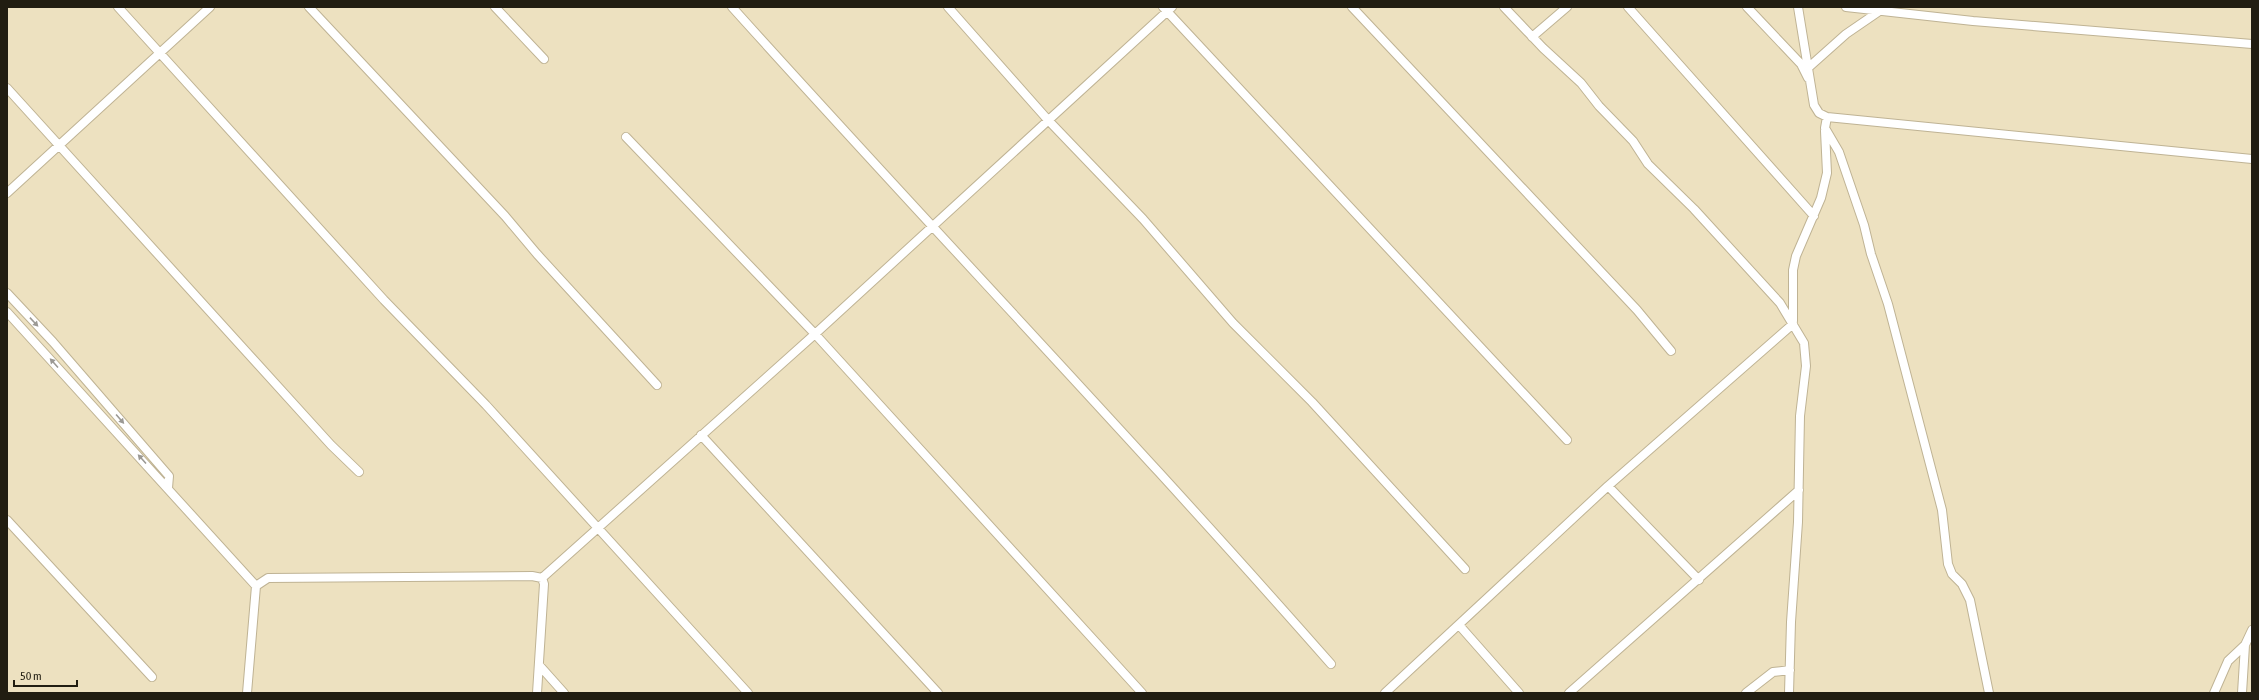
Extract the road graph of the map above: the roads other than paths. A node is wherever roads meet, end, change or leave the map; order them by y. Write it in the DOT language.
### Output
graph roads {
  1 [pos="118,7"];
  2 [pos="210,7"];
  3 [pos="309,7"];
  4 [pos="495,7"];
  5 [pos="732,7"];
  6 [pos="948,7"];
  7 [pos="1352,7"];
  8 [pos="1504,7"];
  9 [pos="1567,7"];
  10 [pos="1628,7"];
  11 [pos="1747,7"];
  12 [pos="1798,7"];
  13 [pos="1846,7"];
  14 [pos="1168,8"];
  15 [pos="1881,10"];
  16 [pos="1532,37"];
  17 [pos="2252,44"];
  18 [pos="160,53"];
  19 [pos="544,59"];
  20 [pos="1809,67"];
  21 [pos="1809,80"];
  22 [pos="7,88"];
  23 [pos="1827,117"];
  24 [pos="1048,120"];
  25 [pos="1825,128"];
  26 [pos="626,137"];
  27 [pos="58,145"];
  28 [pos="2252,160"];
  29 [pos="7,193"];
  30 [pos="1814,216"];
  31 [pos="933,226"];
  32 [pos="7,293"];
  33 [pos="7,312"];
  34 [pos="1793,323"];
  35 [pos="815,334"];
  36 [pos="52,342"];
  37 [pos="42,350"];
  38 [pos="1671,351"];
  39 [pos="657,386"];
  40 [pos="701,435"];
  41 [pos="1567,440"];
  42 [pos="359,472"];
  43 [pos="1608,486"];
  44 [pos="168,488"];
  45 [pos="1799,490"];
  46 [pos="7,520"];
  47 [pos="598,529"];
  48 [pos="1465,569"];
  49 [pos="542,578"];
  50 [pos="1699,580"];
  51 [pos="256,586"];
  52 [pos="1459,625"];
  53 [pos="2252,630"];
  54 [pos="2245,645"];
  55 [pos="1331,664"];
  56 [pos="539,665"];
  57 [pos="1790,670"];
  58 [pos="152,677"];
  59 [pos="247,693"];
  60 [pos="537,693"];
  61 [pos="564,693"];
  62 [pos="748,693"];
  63 [pos="938,693"];
  64 [pos="1142,693"];
  65 [pos="1385,693"];
  66 [pos="1519,693"];
  67 [pos="1569,693"];
  68 [pos="1746,693"];
  69 [pos="1789,693"];
  70 [pos="1989,693"];
  71 [pos="2214,693"];
  72 [pos="2242,693"];
  1 -- 18 [label="street"];
  2 -- 18 [label="street"];
  3 -- 39 [label="street"];
  4 -- 19 [label="street"];
  5 -- 31 [label="street"];
  6 -- 24 [label="street"];
  7 -- 38 [label="street"];
  8 -- 16 [label="street"];
  9 -- 16 [label="street"];
  10 -- 30 [label="street"];
  11 -- 21 [label="street"];
  12 -- 20 [label="street"];
  13 -- 15 [label="street"];
  14 -- 24 [label="street"];
  14 -- 41 [label="street"];
  15 -- 17 [label="street"];
  15 -- 20 [label="street"];
  16 -- 34 [label="street"];
  18 -- 27 [label="street"];
  18 -- 47 [label="street"];
  20 -- 21 [label="street"];
  21 -- 23 [label="street"];
  22 -- 27 [label="street"];
  23 -- 25 [label="street"];
  23 -- 28 [label="street"];
  24 -- 31 [label="street"];
  24 -- 48 [label="street"];
  25 -- 30 [label="street"];
  25 -- 70 [label="street"];
  26 -- 35 [label="street"];
  27 -- 29 [label="street"];
  27 -- 42 [label="street"];
  30 -- 34 [label="street"];
  31 -- 35 [label="street"];
  31 -- 55 [label="street"];
  32 -- 36 [label="street, one-way"];
  33 -- 37 [label="street"];
  34 -- 43 [label="street"];
  34 -- 45 [label="street"];
  35 -- 40 [label="street"];
  35 -- 64 [label="street"];
  36 -- 37 [label="street"];
  36 -- 44 [label="street, one-way"];
  44 -- 37 [label="street, one-way"];
  40 -- 47 [label="street"];
  40 -- 63 [label="street"];
  43 -- 50 [label="street"];
  43 -- 52 [label="street"];
  44 -- 51 [label="street"];
  45 -- 50 [label="street"];
  45 -- 57 [label="street"];
  46 -- 58 [label="street"];
  47 -- 49 [label="street"];
  47 -- 62 [label="street"];
  49 -- 51 [label="street"];
  49 -- 56 [label="street"];
  50 -- 67 [label="street"];
  51 -- 59 [label="street"];
  52 -- 65 [label="street"];
  52 -- 66 [label="street"];
  53 -- 54 [label="street"];
  54 -- 71 [label="street"];
  54 -- 72 [label="street"];
  56 -- 60 [label="street"];
  56 -- 61 [label="street"];
  57 -- 68 [label="street"];
  57 -- 69 [label="street"];
}
